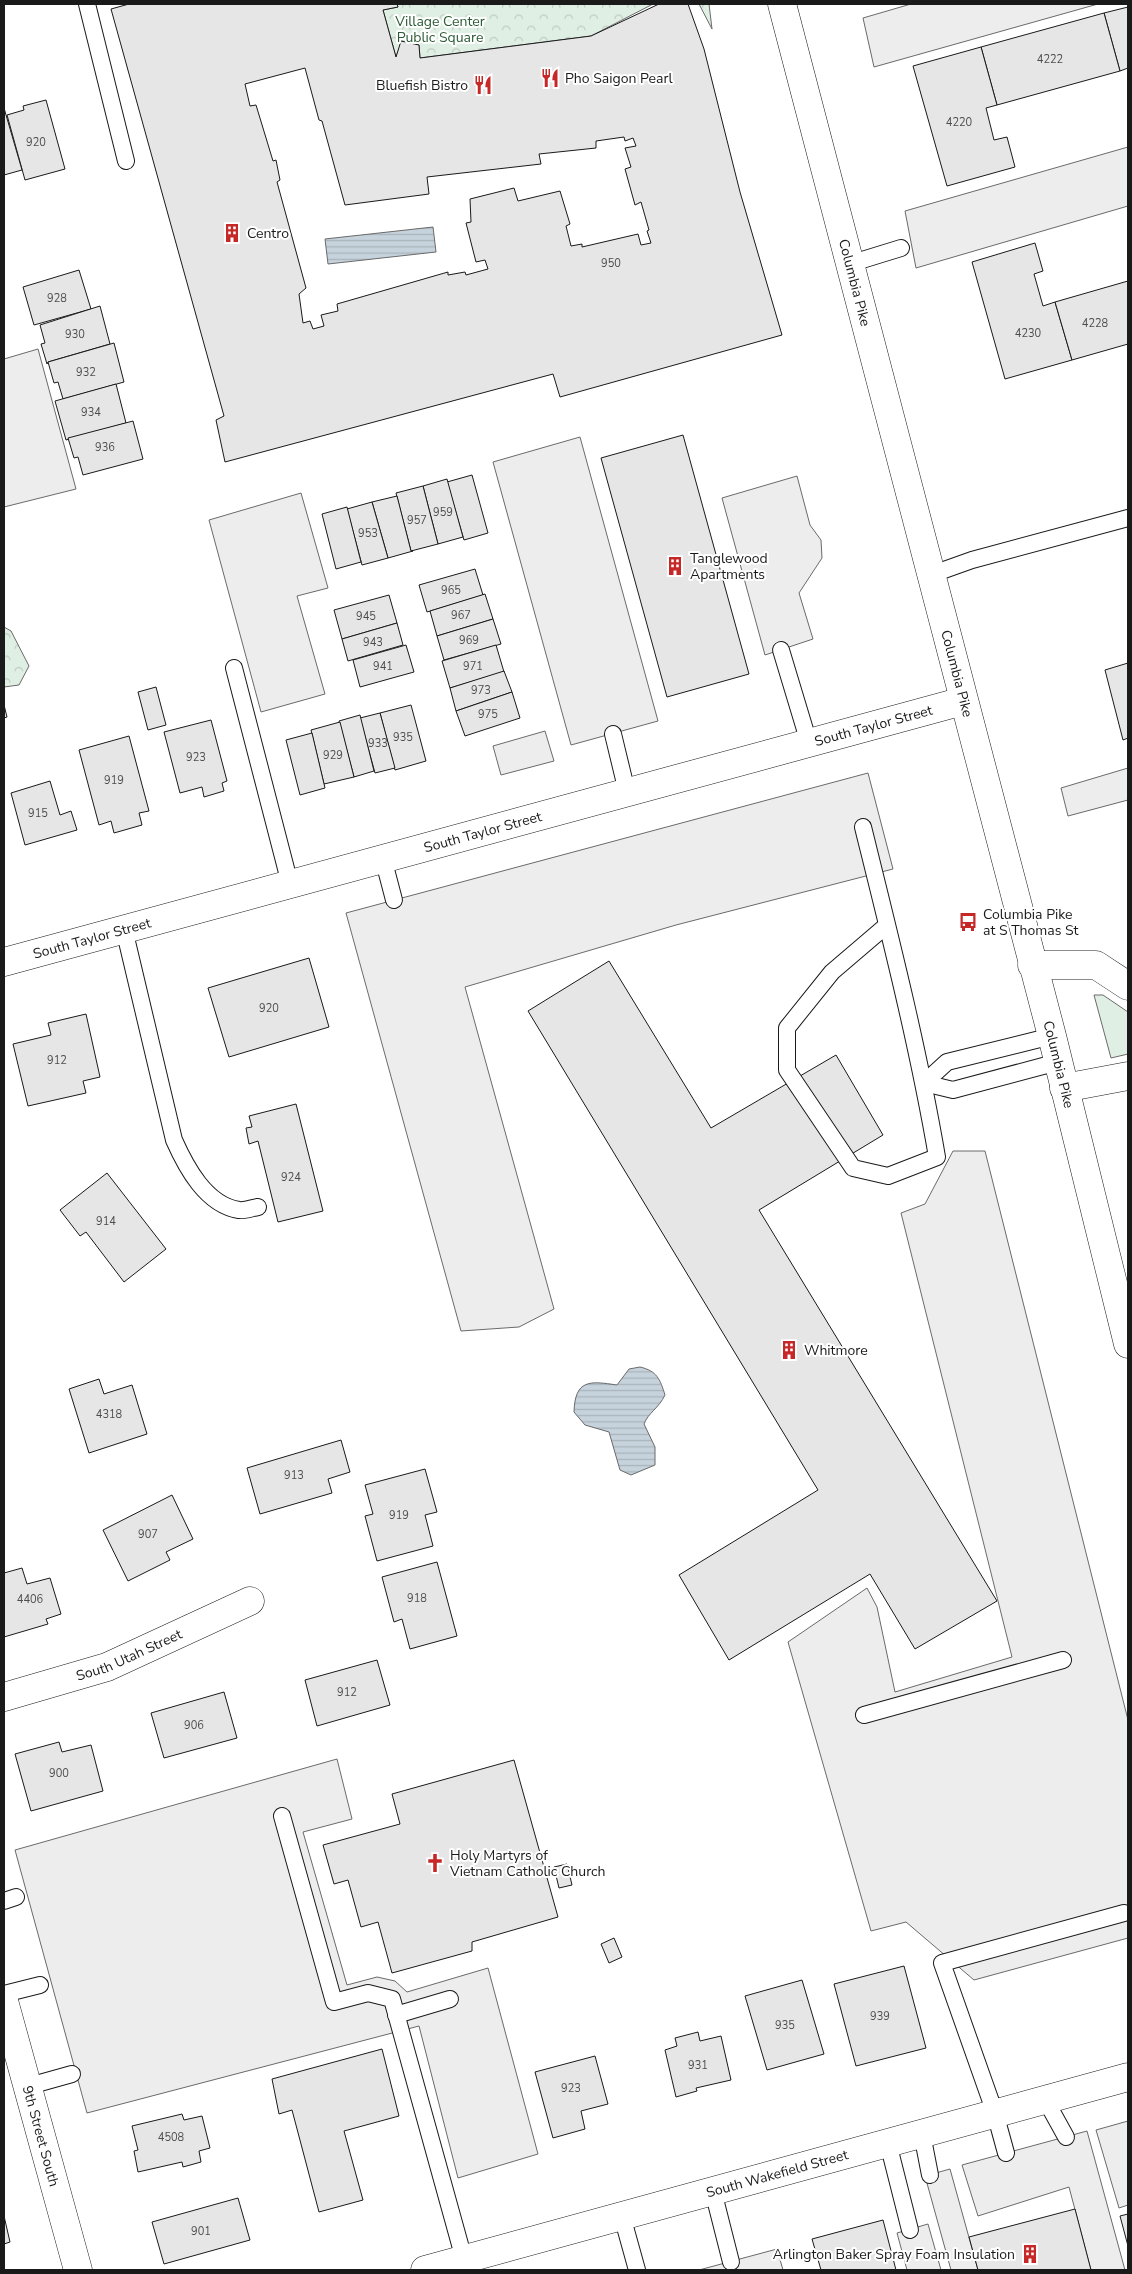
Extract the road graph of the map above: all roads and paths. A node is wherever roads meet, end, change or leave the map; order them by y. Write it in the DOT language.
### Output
graph roads {
  1 [pos="87,4"];
  2 [pos="782,4"];
  3 [pos="126,161"];
  4 [pos="901,248"];
  5 [pos="849,264"];
  6 [pos="1128,518"];
  7 [pos="930,574"];
  8 [pos="781,650"];
  9 [pos="234,668"];
  10 [pos="963,700"];
  11 [pos="612,734"];
  12 [pos="809,743"];
  13 [pos="626,792"];
  14 [pos="863,827"];
  15 [pos="383,858"];
  16 [pos="290,884"];
  17 [pos="394,900"];
  18 [pos="887,925"];
  19 [pos="124,929"];
  20 [pos="4,962"];
  21 [pos="1032,965"];
  22 [pos="1128,986"];
  23 [pos="1052,1036"];
  24 [pos="1061,1075"];
  25 [pos="1128,1076"];
  26 [pos="924,1083"];
  27 [pos="258,1207"];
  28 [pos="1128,1344"];
  29 [pos="250,1601"];
  30 [pos="1063,1660"];
  31 [pos="4,1697"];
  32 [pos="864,1715"];
  33 [pos="282,1816"];
  34 [pos="1124,1914"];
  35 [pos="40,1984"];
  36 [pos="4,1994"];
  37 [pos="450,1999"];
  38 [pos="4,2001"];
  39 [pos="396,2015"];
  40 [pos="72,2074"];
  41 [pos="1128,2077"];
  42 [pos="29,2086"];
  43 [pos="1045,2099"];
  44 [pos="995,2113"];
  45 [pos="922,2134"];
  46 [pos="1066,2137"];
  47 [pos="888,2143"];
  48 [pos="1006,2153"];
  49 [pos="930,2175"];
  50 [pos="713,2191"];
  51 [pos="622,2216"];
  52 [pos="910,2230"];
  53 [pos="464,2259"];
  54 [pos="731,2262"];
  55 [pos="78,2270"];
  56 [pos="425,2270"];
  57 [pos="637,2270"];
  1 -- 3 [label="lane"];
  2 -- 5 [label="street, Columbia Pike"];
  4 -- 5 [label="lane"];
  5 -- 7 [label="street, Columbia Pike"];
  6 -- 7 [label="lane"];
  7 -- 10 [label="street, Columbia Pike"];
  8 -- 12 [label="lane"];
  9 -- 16 [label="lane"];
  10 -- 12 [label="street, South Taylor Street"];
  10 -- 21 [label="street, Columbia Pike"];
  11 -- 13 [label="lane"];
  12 -- 13 [label="street, South Taylor Street"];
  13 -- 15 [label="street, South Taylor Street"];
  14 -- 18 [label="lane"];
  15 -- 16 [label="street, South Taylor Street"];
  15 -- 17 [label="lane"];
  16 -- 19 [label="street, South Taylor Street"];
  18 -- 26 [label="lane"];
  18 -- 26 [label="lane"];
  19 -- 20 [label="street, South Taylor Street"];
  19 -- 27 [label="lane"];
  21 -- 22 [label="street"];
  21 -- 23 [label="street, Columbia Pike"];
  23 -- 24 [label="street, Columbia Pike"];
  23 -- 26 [label="lane"];
  24 -- 25 [label="street"];
  24 -- 26 [label="lane"];
  24 -- 28 [label="street, Columbia Pike"];
  29 -- 31 [label="street, South Utah Street"];
  30 -- 32 [label="lane"];
  33 -- 39 [label="lane"];
  34 -- 44 [label="lane"];
  35 -- 36 [label="lane"];
  37 -- 39 [label="lane"];
  38 -- 42 [label="street, 9th Street South"];
  39 -- 53 [label="lane"];
  40 -- 42 [label="lane"];
  41 -- 43 [label="street, South Wakefield Street"];
  42 -- 55 [label="street, 9th Street South"];
  43 -- 44 [label="street, South Wakefield Street"];
  43 -- 46 [label="lane"];
  44 -- 45 [label="street, South Wakefield Street"];
  44 -- 48 [label="lane"];
  45 -- 47 [label="street, South Wakefield Street"];
  45 -- 49 [label="lane"];
  47 -- 50 [label="street, South Wakefield Street"];
  47 -- 52 [label="lane"];
  50 -- 51 [label="street, South Wakefield Street"];
  50 -- 54 [label="lane"];
  51 -- 53 [label="street, South Wakefield Street"];
  51 -- 57 [label="lane"];
  53 -- 56 [label="street, South Wakefield Street"];
}
